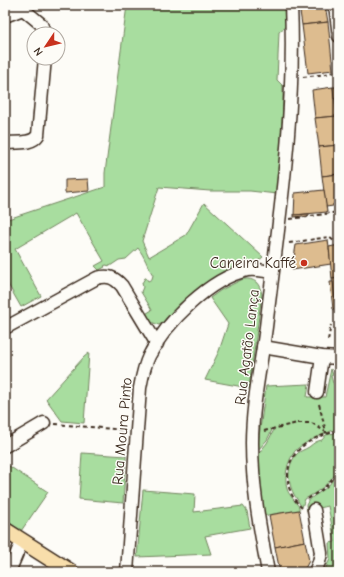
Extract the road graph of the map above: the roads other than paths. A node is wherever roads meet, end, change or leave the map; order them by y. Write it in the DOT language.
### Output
graph roads {
  1 [pos="291,5"];
  2 [pos="335,5"];
  3 [pos="25,7"];
  4 [pos="5,16"];
  5 [pos="42,26"];
  6 [pos="339,36"];
  7 [pos="44,66"];
  8 [pos="5,143"];
  9 [pos="272,272"];
  10 [pos="5,328"];
  11 [pos="157,344"];
  12 [pos="263,347"];
  13 [pos="322,357"];
  14 [pos="339,358"];
  15 [pos="317,392"];
  16 [pos="44,423"];
  17 [pos="5,446"];
  18 [pos="308,507"];
  19 [pos="5,530"];
  20 [pos="22,541"];
  21 [pos="9,572"];
  22 [pos="70,572"];
  23 [pos="127,572"];
  24 [pos="268,572"];
  25 [pos="315,572"];
  1 -- 9 [label="street, Rua Agatão Lança"];
  2 -- 6 [label="street"];
  3 -- 4 [label="street"];
  3 -- 5 [label="street"];
  7 -- 8 [label="street"];
  9 -- 11 [label="street, Rua Moura Pinto"];
  9 -- 12 [label="street, Rua Agatão Lança"];
  10 -- 11 [label="street"];
  11 -- 23 [label="street, Rua Moura Pinto"];
  12 -- 13 [label="street"];
  12 -- 24 [label="street, Rua Agatão Lança"];
  13 -- 14 [label="street"];
  13 -- 15 [label="street"];
  16 -- 17 [label="street"];
  18 -- 25 [label="street"];
  19 -- 20 [label="main road"];
  20 -- 21 [label="street"];
  20 -- 22 [label="main road"];
}
